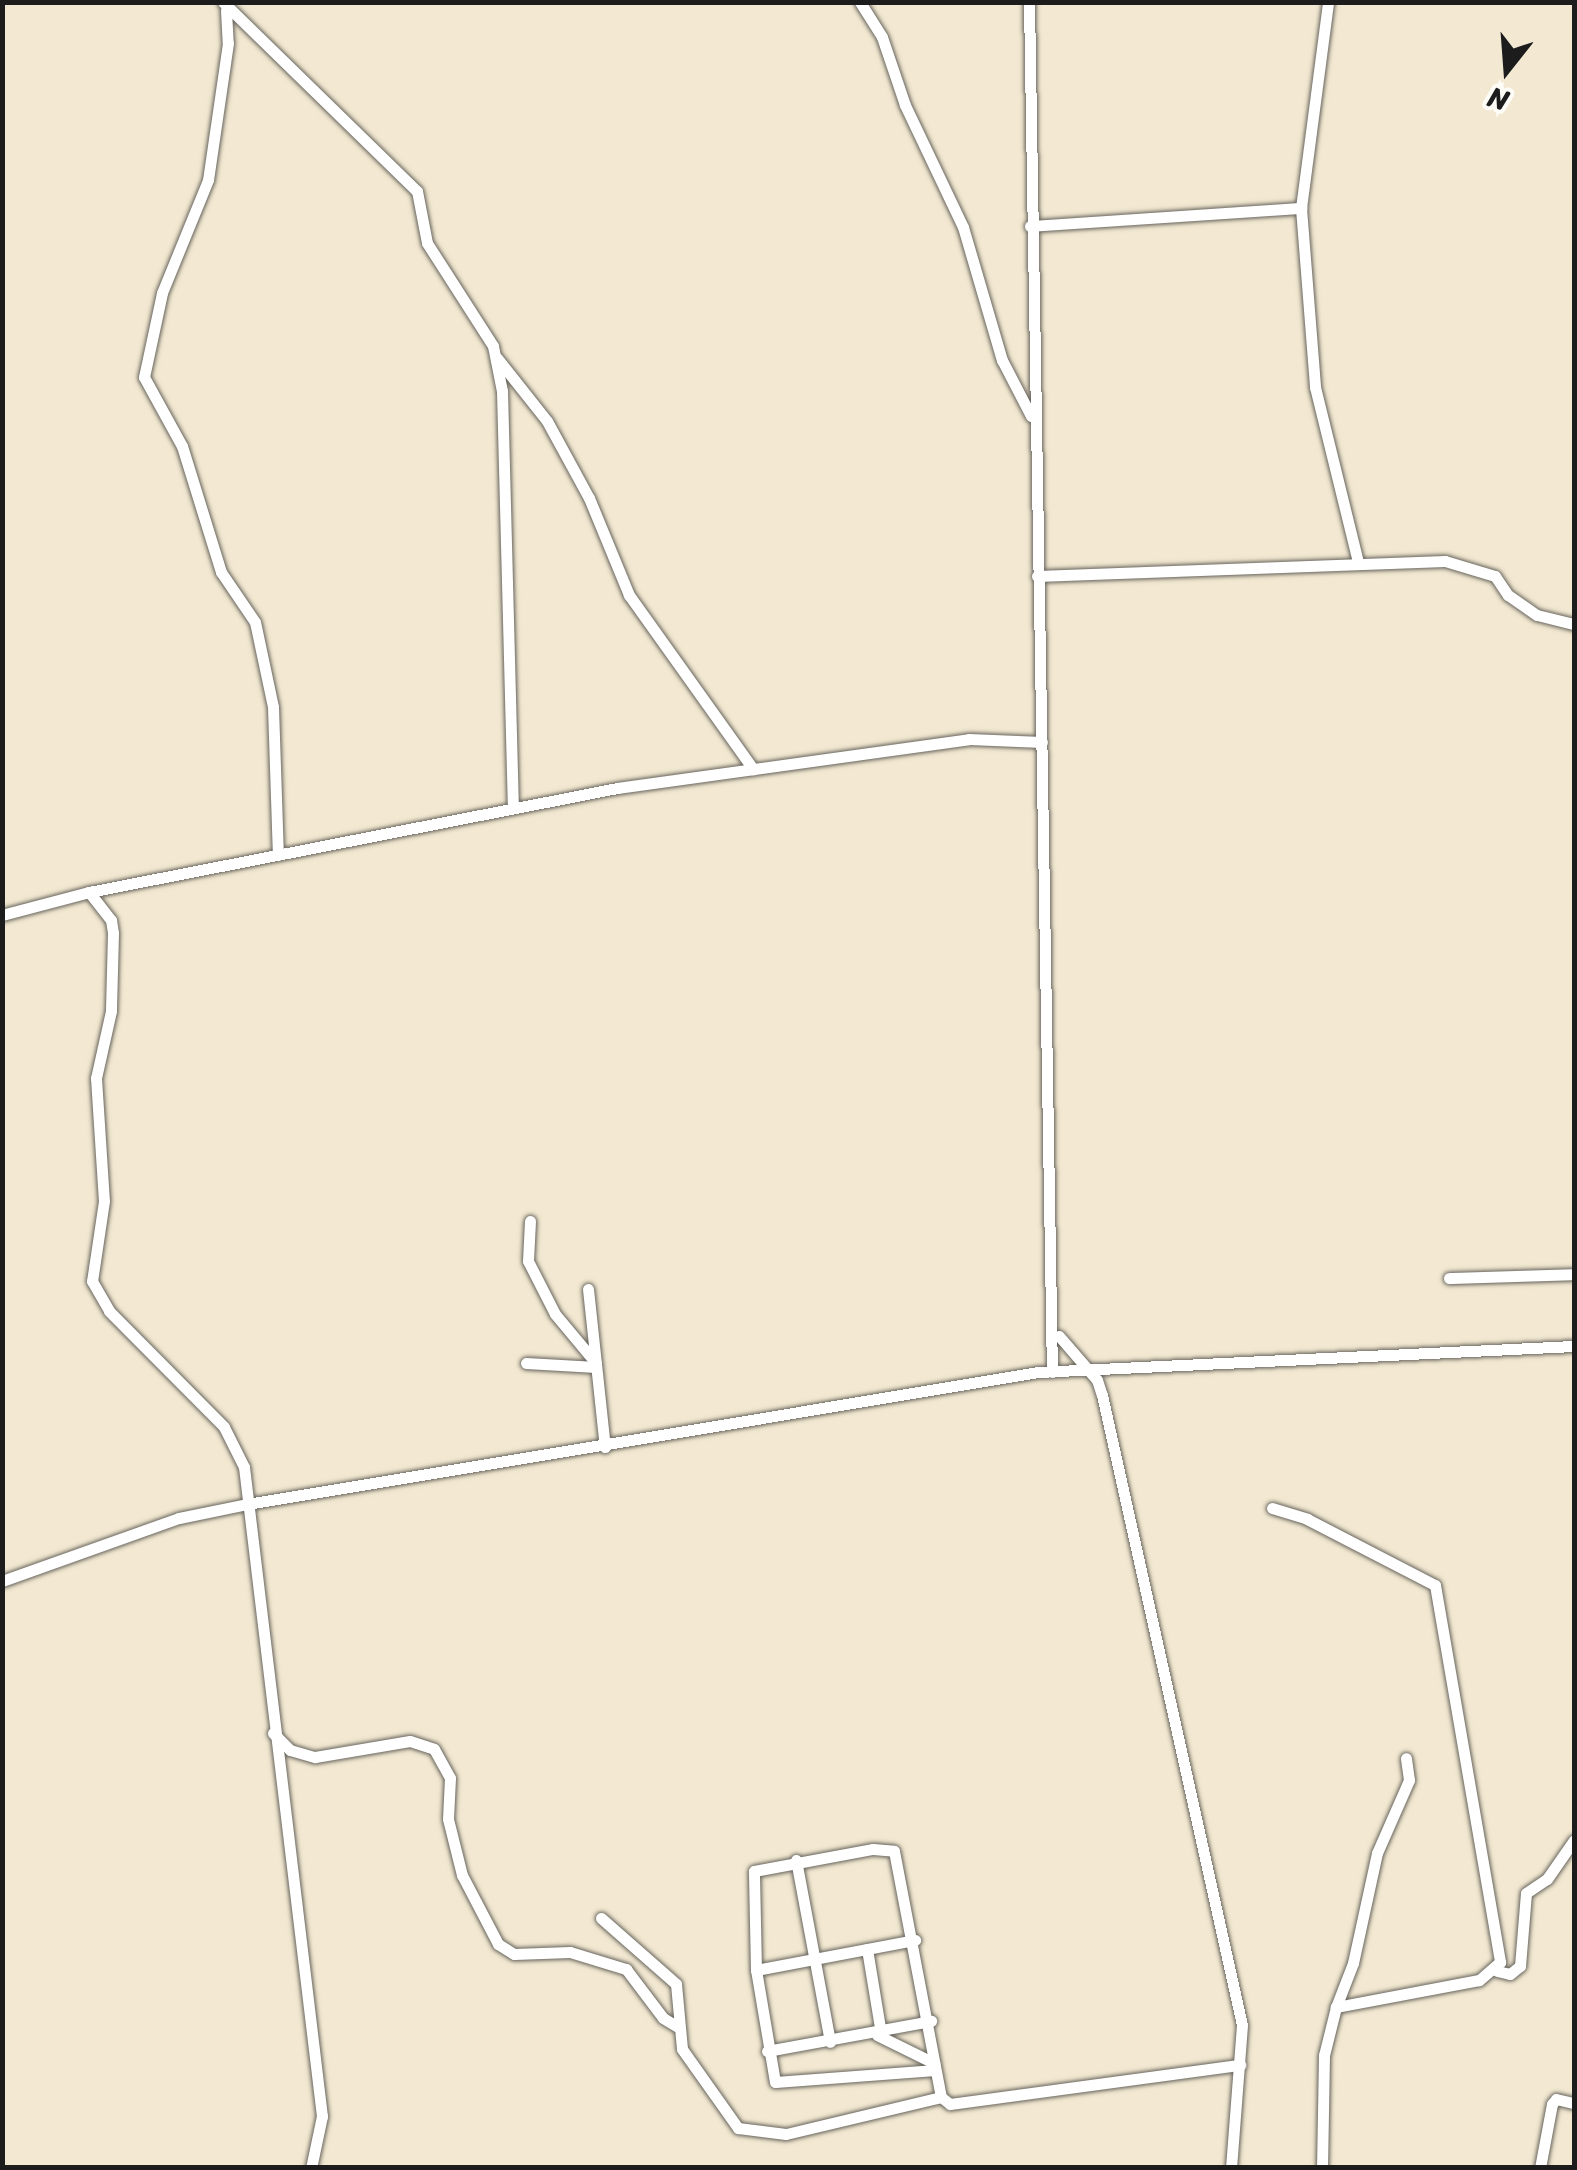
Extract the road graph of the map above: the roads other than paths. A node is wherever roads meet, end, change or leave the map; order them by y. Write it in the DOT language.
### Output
graph roads {
  1 [pos="860,2"];
  2 [pos="1029,2"];
  3 [pos="1328,2"];
  4 [pos="224,4"];
  5 [pos="1301,208"];
  6 [pos="1030,226"];
  7 [pos="497,358"];
  8 [pos="1033,419"];
  9 [pos="1358,562"];
  10 [pos="1036,576"];
  11 [pos="1574,624"];
  12 [pos="1042,742"];
  13 [pos="753,769"];
  14 [pos="512,805"];
  15 [pos="278,855"];
  16 [pos="88,892"];
  17 [pos="2,915"];
  18 [pos="530,1221"];
  19 [pos="1574,1274"];
  20 [pos="1449,1278"];
  21 [pos="588,1289"];
  22 [pos="1054,1323"];
  23 [pos="1059,1336"];
  24 [pos="1574,1346"];
  25 [pos="1050,1348"];
  26 [pos="526,1364"];
  27 [pos="596,1365"];
  28 [pos="1088,1369"];
  29 [pos="1058,1371"];
  30 [pos="1038,1372"];
  31 [pos="605,1447"];
  32 [pos="246,1504"];
  33 [pos="1272,1508"];
  34 [pos="2,1581"];
  35 [pos="273,1734"];
  36 [pos="1406,1758"];
  37 [pos="1574,1840"];
  38 [pos="796,1860"];
  39 [pos="601,1918"];
  40 [pos="915,1940"];
  41 [pos="867,1949"];
  42 [pos="814,1959"];
  43 [pos="756,1970"];
  44 [pos="1497,1971"];
  45 [pos="1336,2008"];
  46 [pos="931,2022"];
  47 [pos="678,2028"];
  48 [pos="879,2035"];
  49 [pos="830,2042"];
  50 [pos="767,2051"];
  51 [pos="1240,2065"];
  52 [pos="934,2067"];
  53 [pos="941,2098"];
  54 [pos="1574,2103"];
  55 [pos="311,2168"];
  56 [pos="1231,2168"];
  57 [pos="1322,2168"];
  58 [pos="1540,2168"];
  1 -- 8 [label="street"];
  2 -- 6 [label="street"];
  3 -- 5 [label="street"];
  4 -- 7 [label="street"];
  4 -- 15 [label="street"];
  5 -- 6 [label="street"];
  5 -- 9 [label="street"];
  6 -- 8 [label="street"];
  7 -- 13 [label="street"];
  7 -- 14 [label="street"];
  8 -- 10 [label="street"];
  9 -- 10 [label="street"];
  9 -- 11 [label="street"];
  10 -- 12 [label="street"];
  12 -- 13 [label="street"];
  12 -- 22 [label="street"];
  13 -- 14 [label="street"];
  14 -- 15 [label="street"];
  15 -- 16 [label="street"];
  16 -- 17 [label="street"];
  16 -- 32 [label="street"];
  18 -- 27 [label="street"];
  19 -- 20 [label="street"];
  21 -- 27 [label="street"];
  22 -- 23 [label="street"];
  22 -- 25 [label="street"];
  23 -- 28 [label="street"];
  23 -- 29 [label="street"];
  24 -- 28 [label="street"];
  25 -- 29 [label="street"];
  25 -- 30 [label="street"];
  26 -- 27 [label="street"];
  27 -- 31 [label="street"];
  28 -- 29 [label="street"];
  28 -- 51 [label="street"];
  29 -- 30 [label="street"];
  30 -- 31 [label="street"];
  31 -- 32 [label="street"];
  32 -- 34 [label="street"];
  32 -- 35 [label="street"];
  33 -- 44 [label="street"];
  35 -- 47 [label="street"];
  35 -- 55 [label="street"];
  36 -- 45 [label="street"];
  37 -- 44 [label="street"];
  38 -- 40 [label="street"];
  38 -- 42 [label="street"];
  38 -- 43 [label="street"];
  39 -- 47 [label="street"];
  40 -- 41 [label="street"];
  40 -- 46 [label="street"];
  41 -- 42 [label="street"];
  41 -- 48 [label="street"];
  42 -- 43 [label="street"];
  42 -- 49 [label="street"];
  43 -- 50 [label="street"];
  44 -- 45 [label="street"];
  45 -- 57 [label="street"];
  46 -- 48 [label="street"];
  46 -- 52 [label="street"];
  47 -- 53 [label="street"];
  48 -- 49 [label="street"];
  48 -- 52 [label="street"];
  49 -- 50 [label="street"];
  50 -- 52 [label="street"];
  51 -- 53 [label="street"];
  51 -- 56 [label="street"];
  52 -- 53 [label="street"];
  54 -- 58 [label="street"];
}
